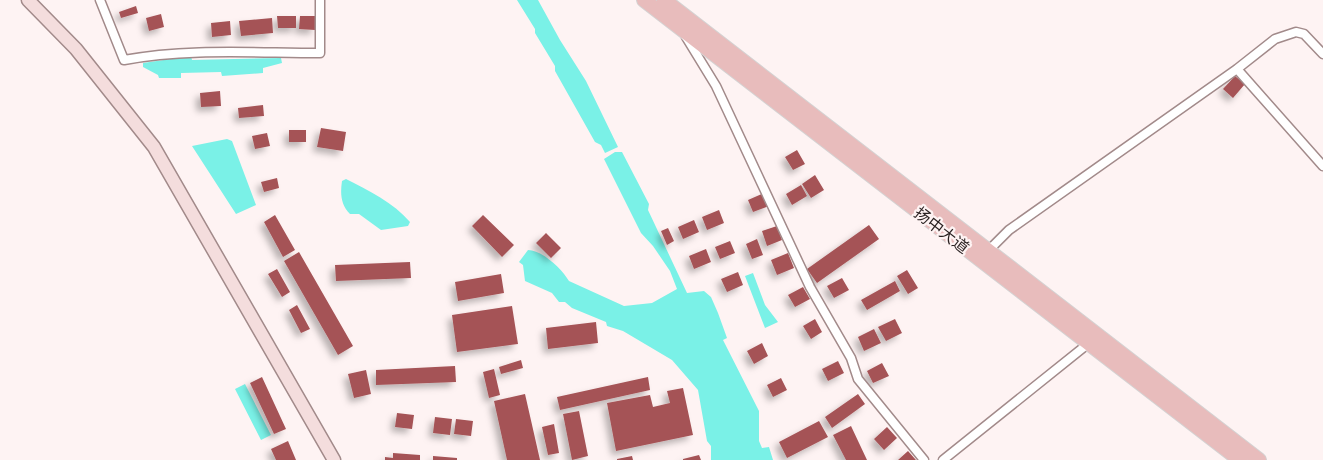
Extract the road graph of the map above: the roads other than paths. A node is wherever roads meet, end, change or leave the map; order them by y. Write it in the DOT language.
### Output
graph roads {
  1 [pos="28,0"];
  2 [pos="100,0"];
  3 [pos="320,0"];
  4 [pos="644,0"];
  5 [pos="664,0"];
  6 [pos="679,0"];
  7 [pos="684,23"];
  8 [pos="1323,54"];
  9 [pos="1237,69"];
  10 [pos="1323,166"];
  11 [pos="984,255"];
  12 [pos="1093,339"];
  13 [pos="334,460"];
  14 [pos="924,460"];
  15 [pos="943,460"];
  16 [pos="1240,460"];
  17 [pos="1259,460"];
  1 -- 13 [label="main road"];
  2 -- 3 [label="street"];
  4 -- 7 [label="main road, 扬中大道"];
  5 -- 7 [label="main road, 扬中大道"];
  6 -- 7 [label="street"];
  7 -- 11 [label="main road, 扬中大道"];
  7 -- 14 [label="street"];
  8 -- 9 [label="street"];
  9 -- 10 [label="street"];
  9 -- 11 [label="street"];
  11 -- 12 [label="main road, 扬中大道"];
  12 -- 15 [label="street"];
  12 -- 16 [label="main road, 扬中大道"];
  12 -- 17 [label="main road, 扬中大道"];
}
